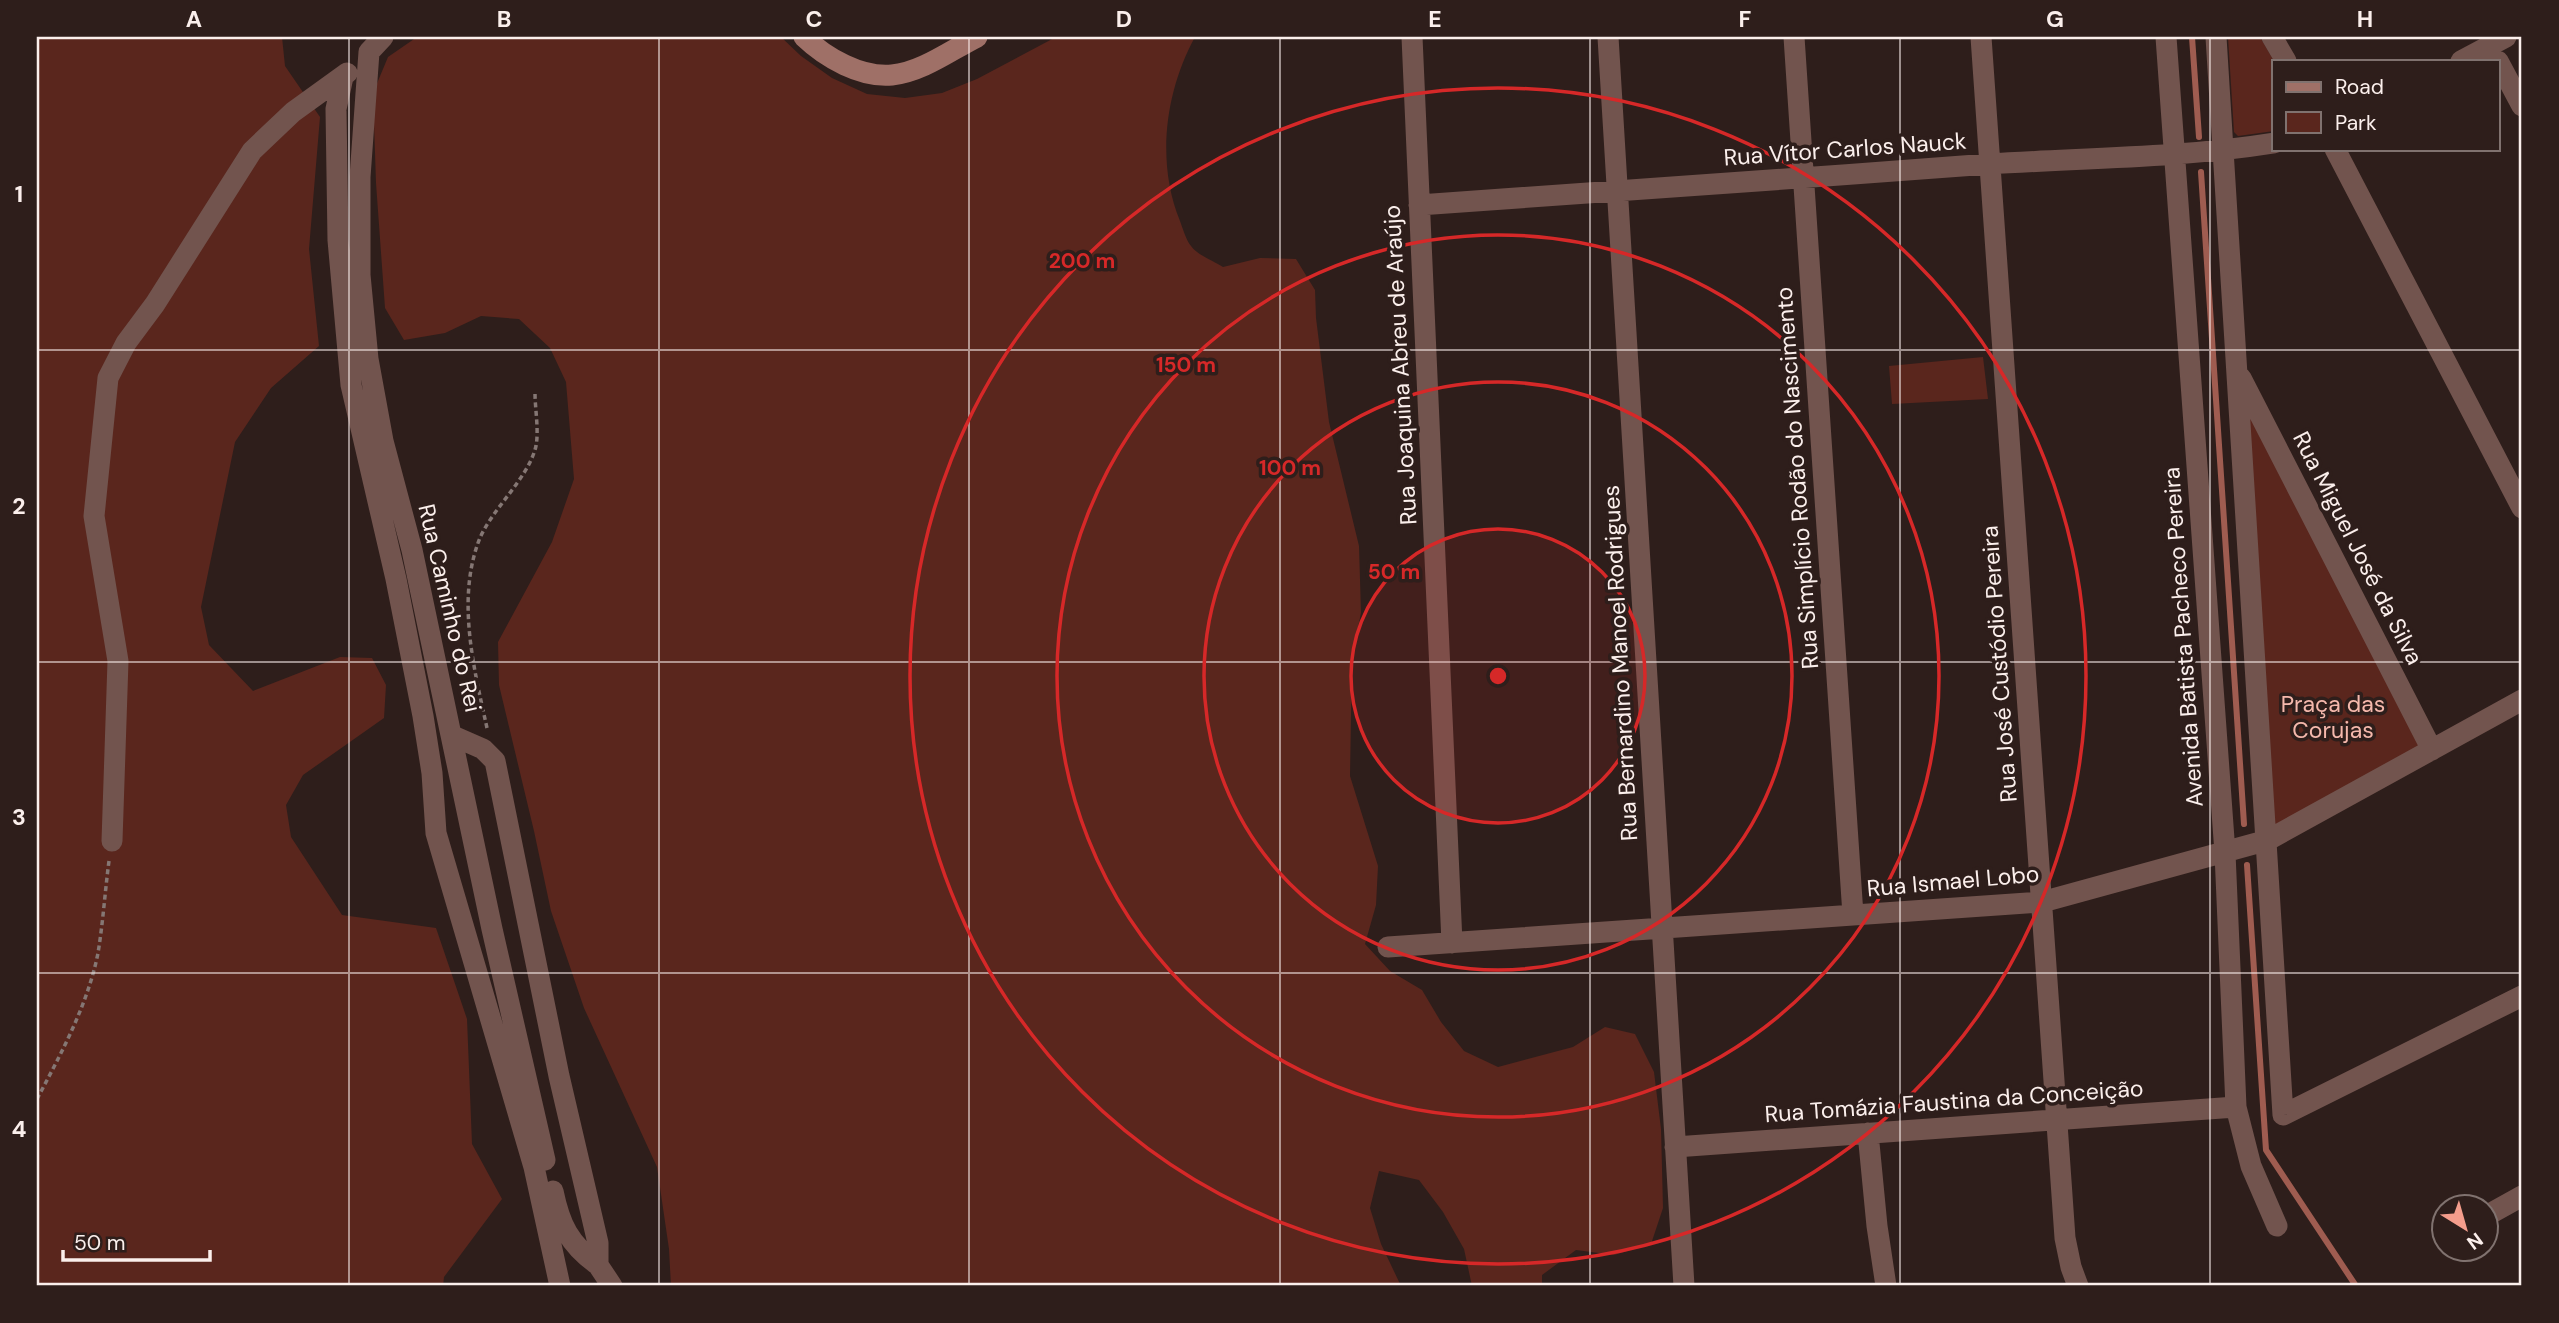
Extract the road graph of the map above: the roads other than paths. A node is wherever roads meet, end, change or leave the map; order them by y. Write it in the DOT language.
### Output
graph roads {
  1 [pos="804,37"];
  2 [pos="977,37"];
  3 [pos="1412,37"];
  4 [pos="1608,37"];
  5 [pos="1794,37"];
  6 [pos="1981,37"];
  7 [pos="2166,37"];
  8 [pos="2216,37"];
  9 [pos="2272,37"];
  10 [pos="376,45"];
  11 [pos="2495,48"];
  12 [pos="2285,60"];
  13 [pos="2464,60"];
  14 [pos="343,77"];
  15 [pos="2522,106"];
  16 [pos="2272,143"];
  17 [pos="2336,150"];
  18 [pos="2224,151"];
  19 [pos="2174,154"];
  20 [pos="1990,164"];
  21 [pos="1804,179"];
  22 [pos="1618,193"];
  23 [pos="1419,205"];
  24 [pos="2237,370"];
  25 [pos="2522,508"];
  26 [pos="2522,701"];
  27 [pos="451,734"];
  28 [pos="2432,750"];
  29 [pos="112,841"];
  30 [pos="2268,841"];
  31 [pos="2224,853"];
  32 [pos="2042,902"];
  33 [pos="1853,915"];
  34 [pos="1662,928"];
  35 [pos="1452,943"];
  36 [pos="1388,947"];
  37 [pos="2522,996"];
  38 [pos="2236,1107"];
  39 [pos="2057,1120"];
  40 [pos="1868,1133"];
  41 [pos="1675,1147"];
  42 [pos="2522,1196"];
  43 [pos="2500,1208"];
  44 [pos="2277,1226"];
  45 [pos="598,1265"];
  46 [pos="560,1286"];
  47 [pos="612,1286"];
  48 [pos="1684,1286"];
  49 [pos="1886,1286"];
  50 [pos="2078,1286"];
  1 -- 2 [label="street"];
  3 -- 23 [label="street, Rua Joaquina Abreu de Araújo"];
  4 -- 22 [label="street, Rua Bernardino Manoel Rodrigues"];
  5 -- 21 [label="street, Rua Simplício Rodão do Nascimento"];
  6 -- 20 [label="street, Rua José Custódio Pereira"];
  7 -- 19 [label="street, Avenida Batista Pacheco Pereira"];
  8 -- 18 [label="street"];
  9 -- 12 [label="street"];
  10 -- 14 [label="street"];
  10 -- 27 [label="street, Rua Caminho do Rei"];
  11 -- 13 [label="street"];
  11 -- 15 [label="street"];
  14 -- 29 [label="street"];
  14 -- 46 [label="street"];
  16 -- 18 [label="street, Rua Vítor Carlos Nauck"];
  17 -- 25 [label="street"];
  18 -- 19 [label="street, Rua Vítor Carlos Nauck"];
  18 -- 24 [label="street"];
  19 -- 20 [label="street, Rua Vítor Carlos Nauck"];
  19 -- 31 [label="street, Avenida Batista Pacheco Pereira"];
  20 -- 21 [label="street, Rua Vítor Carlos Nauck"];
  20 -- 32 [label="street, Rua José Custódio Pereira"];
  21 -- 22 [label="street, Rua Vítor Carlos Nauck"];
  21 -- 33 [label="street, Rua Simplício Rodão do Nascimento"];
  22 -- 23 [label="street, Rua Vítor Carlos Nauck"];
  22 -- 34 [label="street, Rua Bernardino Manoel Rodrigues"];
  23 -- 35 [label="street, Rua Joaquina Abreu de Araújo"];
  24 -- 28 [label="street, Rua Miguel José da Silva"];
  24 -- 30 [label="street"];
  26 -- 28 [label="street, Rua Ismael Lobo"];
  27 -- 45 [label="street"];
  27 -- 45 [label="street, Rua Caminho do Rei"];
  28 -- 30 [label="street, Rua Ismael Lobo"];
  30 -- 31 [label="street, Rua Ismael Lobo"];
  30 -- 37 [label="street"];
  31 -- 32 [label="street, Rua Ismael Lobo"];
  31 -- 38 [label="street, Avenida Batista Pacheco Pereira"];
  32 -- 33 [label="street, Rua Ismael Lobo"];
  32 -- 39 [label="street, Rua José Custódio Pereira"];
  33 -- 34 [label="street, Rua Ismael Lobo"];
  34 -- 35 [label="street, Rua Ismael Lobo"];
  34 -- 41 [label="street, Rua Bernardino Manoel Rodrigues"];
  35 -- 36 [label="street, Rua Ismael Lobo"];
  38 -- 39 [label="street, Rua Tomázia Faustina da Conceição"];
  38 -- 44 [label="street, Avenida Batista Pacheco Pereira"];
  39 -- 40 [label="street, Rua Tomázia Faustina da Conceição"];
  39 -- 50 [label="street, Rua José Custódio Pereira"];
  40 -- 41 [label="street, Rua Tomázia Faustina da Conceição"];
  40 -- 49 [label="street"];
  41 -- 48 [label="street, Rua Bernardino Manoel Rodrigues"];
  42 -- 43 [label="street"];
  45 -- 47 [label="street"];
}
